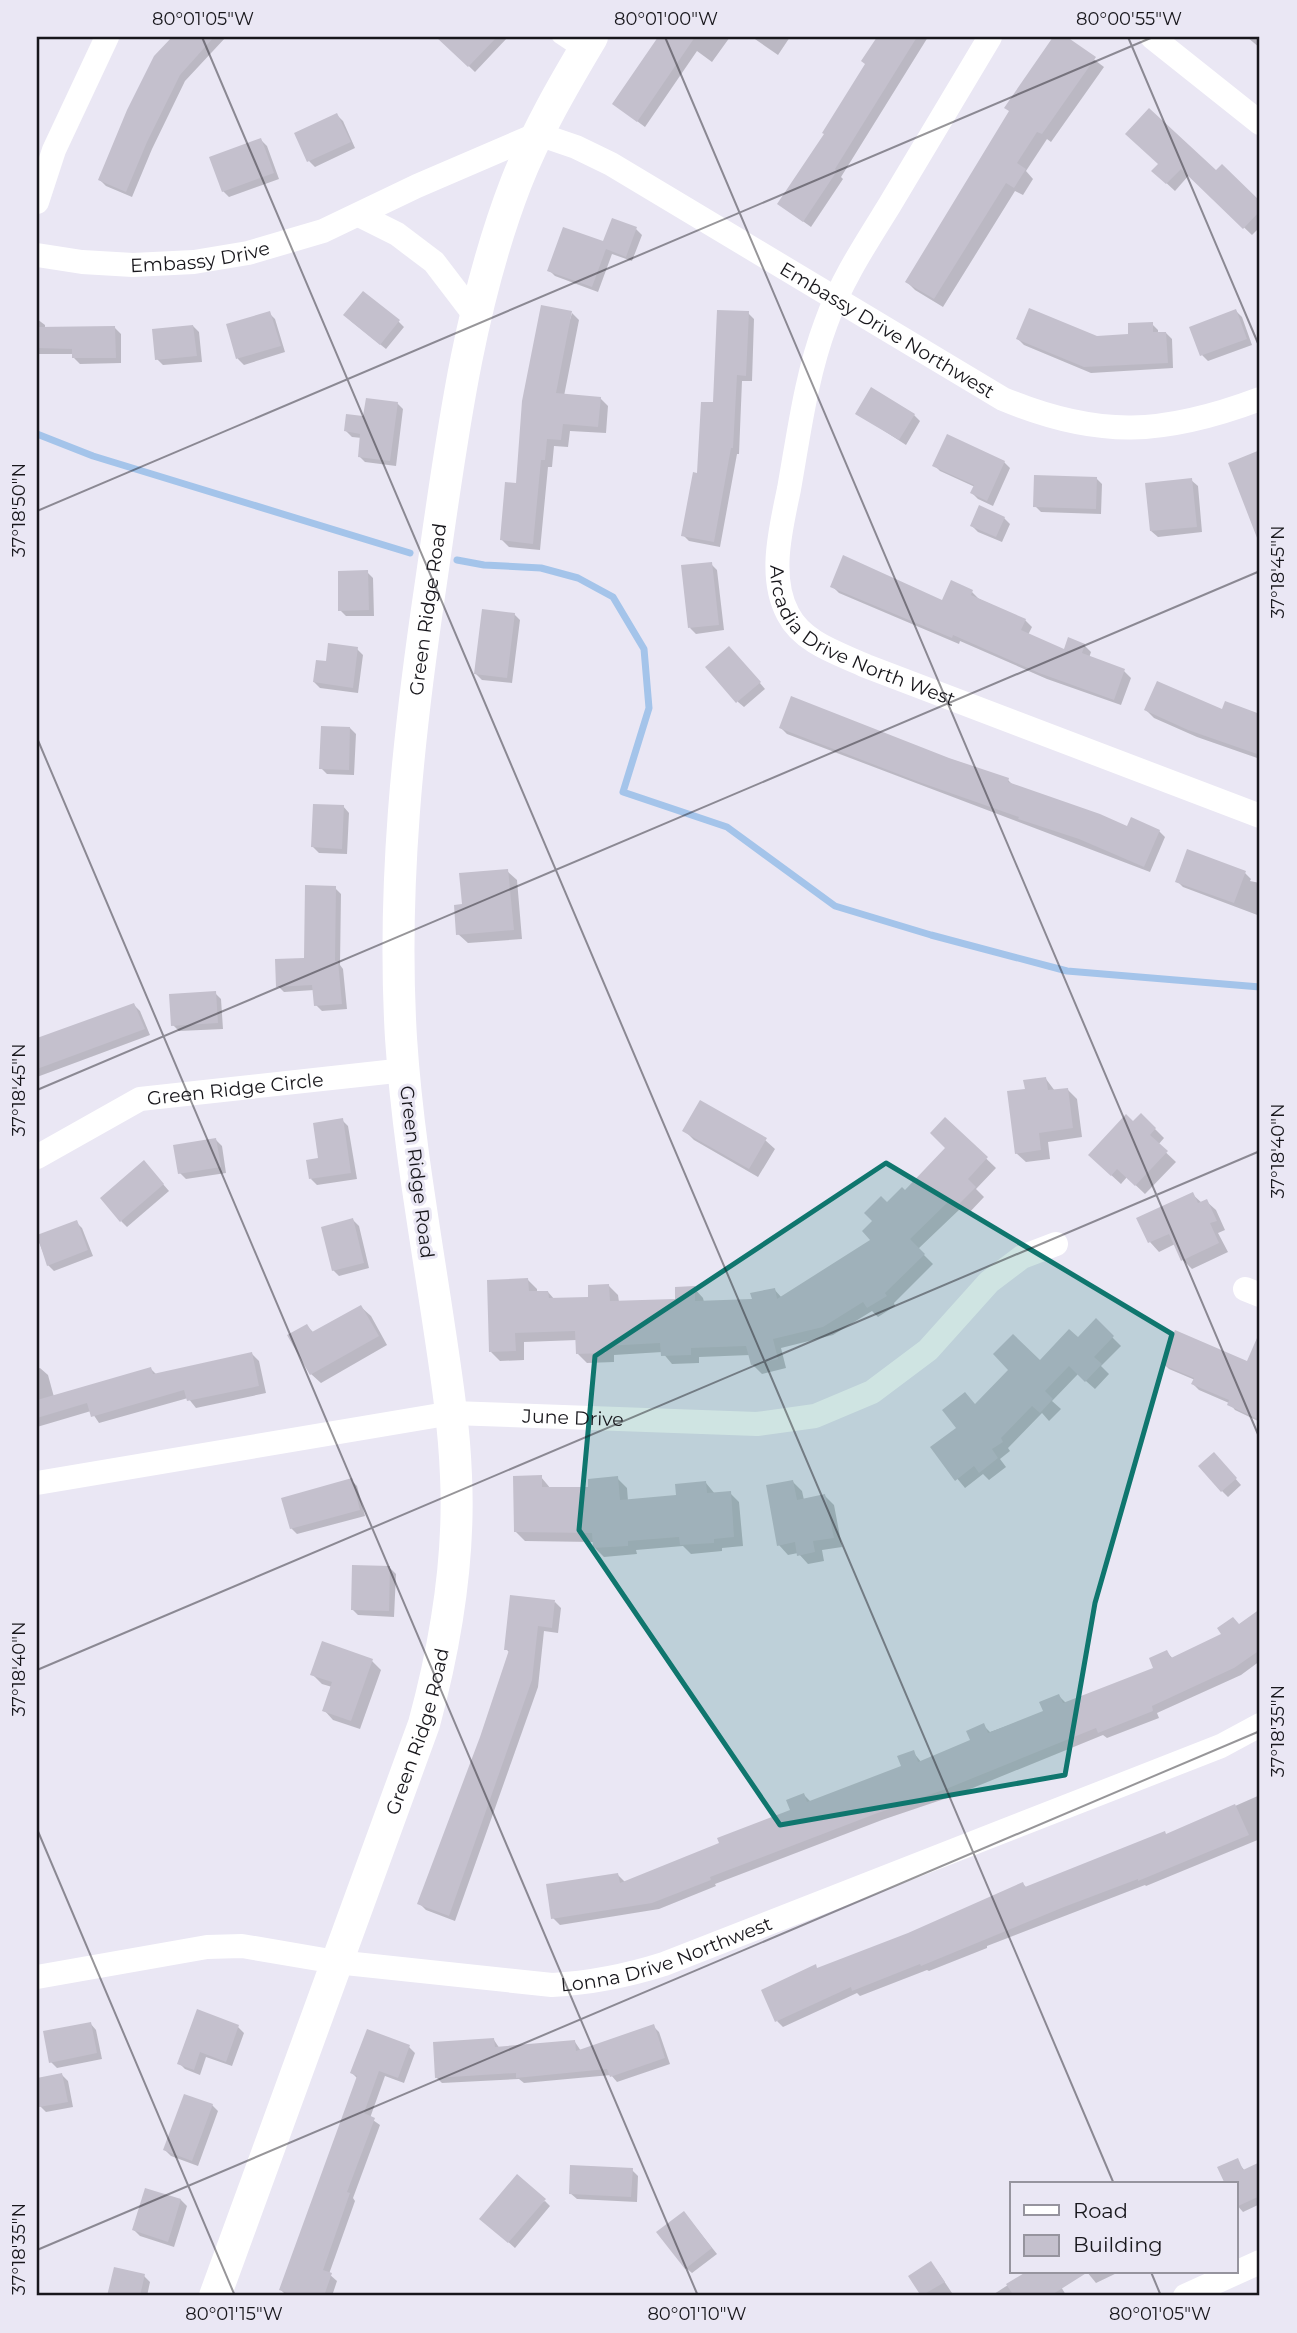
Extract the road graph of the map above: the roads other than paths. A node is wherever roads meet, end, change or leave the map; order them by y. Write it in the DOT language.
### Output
graph roads {
  1 [pos="107,37"];
  2 [pos="990,37"];
  3 [pos="1152,37"];
  4 [pos="577,42"];
  5 [pos="1260,123"];
  6 [pos="538,134"];
  7 [pos="37,202"];
  8 [pos="359,215"];
  9 [pos="37,255"];
  10 [pos="835,299"];
  11 [pos="475,317"];
  12 [pos="1260,399"];
  13 [pos="1260,816"];
  14 [pos="405,1070"];
  15 [pos="37,1157"];
  16 [pos="1056,1244"];
  17 [pos="452,1413"];
  18 [pos="37,1483"];
  19 [pos="1260,1725"];
  20 [pos="336,1962"];
  21 [pos="37,1978"];
  22 [pos="1260,2262"];
  23 [pos="1238,2272"];
  24 [pos="1234,2274"];
  25 [pos="215,2296"];
  26 [pos="1185,2296"];
  1 -- 7 [label="street"];
  2 -- 10 [label="street, Arcadia Drive North West"];
  3 -- 5 [label="street"];
  4 -- 6 [label="street, Green Ridge Road"];
  6 -- 8 [label="street, Embassy Drive"];
  6 -- 10 [label="street, Embassy Drive Northwest"];
  6 -- 11 [label="street, Green Ridge Road"];
  8 -- 9 [label="street, Embassy Drive"];
  8 -- 11 [label="street"];
  10 -- 12 [label="street, Embassy Drive Northwest"];
  10 -- 13 [label="street, Arcadia Drive North West"];
  11 -- 14 [label="street, Green Ridge Road"];
  14 -- 15 [label="street, Green Ridge Circle"];
  14 -- 17 [label="street, Green Ridge Road"];
  16 -- 17 [label="street, June Drive"];
  17 -- 18 [label="street, June Drive"];
  17 -- 20 [label="street, Green Ridge Road"];
  19 -- 20 [label="street, Lonna Drive Northwest"];
  20 -- 21 [label="street, Lonna Drive Northwest"];
  20 -- 25 [label="street, Green Ridge Road"];
  22 -- 23 [label="street"];
  24 -- 26 [label="street"];
}
